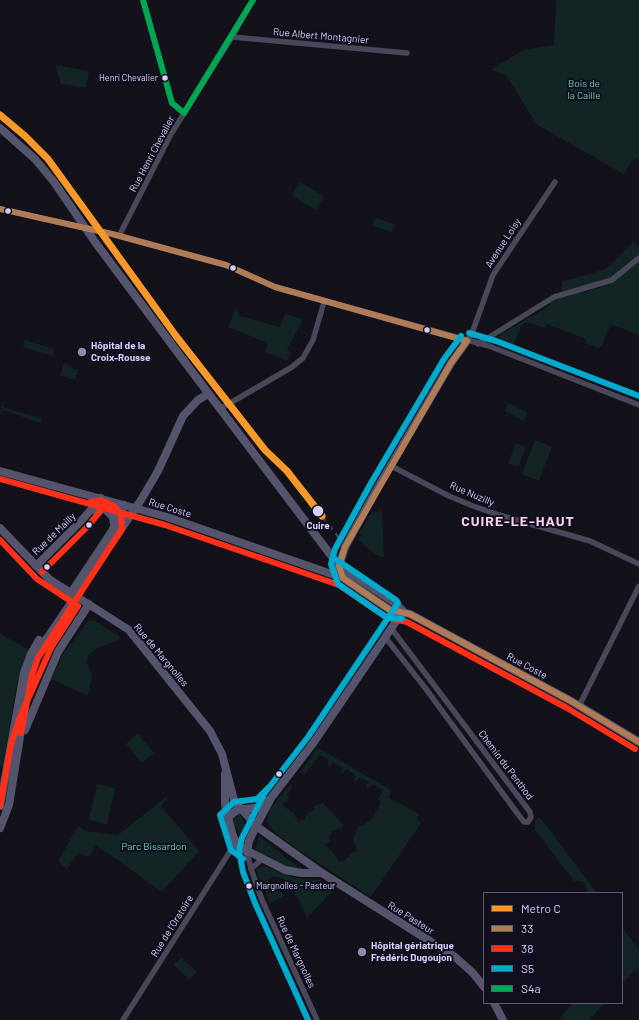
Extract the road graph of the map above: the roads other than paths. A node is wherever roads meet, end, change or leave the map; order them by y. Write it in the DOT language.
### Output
graph roads {
  1 [pos="143,0"];
  2 [pos="253,0"];
  3 [pos="232,36"];
  4 [pos="407,53"];
  5 [pos="184,113"];
  6 [pos="0,128"];
  7 [pos="555,182"];
  8 [pos="0,208"];
  9 [pos="119,236"];
  10 [pos="639,258"];
  11 [pos="324,302"];
  12 [pos="467,341"];
  13 [pos="478,344"];
  14 [pos="208,394"];
  15 [pos="639,405"];
  16 [pos="220,410"];
  17 [pos="166,452"];
  18 [pos="391,466"];
  19 [pos="0,471"];
  20 [pos="101,498"];
  21 [pos="127,506"];
  22 [pos="92,510"];
  23 [pos="114,524"];
  24 [pos="0,528"];
  25 [pos="639,564"];
  26 [pos="36,566"];
  27 [pos="339,566"];
  28 [pos="332,574"];
  29 [pos="343,578"];
  30 [pos="639,586"];
  31 [pos="88,603"];
  32 [pos="65,604"];
  33 [pos="403,612"];
  34 [pos="392,628"];
  35 [pos="385,638"];
  36 [pos="579,706"];
  37 [pos="639,742"];
  38 [pos="19,746"];
  39 [pos="226,770"];
  40 [pos="271,798"];
  41 [pos="0,806"];
  42 [pos="240,808"];
  43 [pos="228,817"];
  44 [pos="249,820"];
  45 [pos="256,826"];
  46 [pos="0,828"];
  47 [pos="249,841"];
  48 [pos="236,842"];
  49 [pos="247,852"];
  50 [pos="262,859"];
  51 [pos="250,869"];
  52 [pos="322,873"];
  53 [pos="483,986"];
  54 [pos="495,1004"];
  55 [pos="123,1020"];
  56 [pos="317,1020"];
  57 [pos="503,1020"];
  1 -- 5 [label="street"];
  2 -- 3 [label="street, Rue Henri Chevalier"];
  3 -- 4 [label="street, Rue Albert Montagnier"];
  3 -- 5 [label="street, Rue Henri Chevalier"];
  5 -- 9 [label="street, Rue Henri Chevalier"];
  6 -- 14 [label="street"];
  7 -- 12 [label="street, Avenue Loisy"];
  8 -- 9 [label="street"];
  9 -- 11 [label="street"];
  10 -- 13 [label="street"];
  11 -- 12 [label="street"];
  11 -- 16 [label="street"];
  12 -- 13 [label="street"];
  12 -- 18 [label="street"];
  13 -- 15 [label="street"];
  14 -- 16 [label="street"];
  14 -- 17 [label="street"];
  16 -- 27 [label="street"];
  17 -- 32 [label="street"];
  17 -- 38 [label="street"];
  18 -- 25 [label="street, Rue Nuzilly"];
  18 -- 27 [label="street"];
  19 -- 20 [label="street, Rue Coste"];
  20 -- 21 [label="street, Rue Coste"];
  20 -- 22 [label="street, Rue de Mailly"];
  21 -- 23 [label="street"];
  21 -- 28 [label="street, Rue Coste"];
  22 -- 23 [label="street"];
  22 -- 26 [label="street, Rue de Mailly"];
  23 -- 32 [label="street"];
  24 -- 26 [label="street, Rue de Margnolles"];
  26 -- 31 [label="street, Rue de Margnolles"];
  27 -- 28 [label="street"];
  27 -- 29 [label="street"];
  27 -- 33 [label="street, Rue Coste"];
  28 -- 29 [label="street, Rue Coste"];
  29 -- 33 [label="street, Rue Coste"];
  30 -- 36 [label="street"];
  31 -- 38 [label="street"];
  31 -- 39 [label="street, Rue de Margnolles"];
  32 -- 41 [label="street"];
  33 -- 34 [label="street"];
  33 -- 36 [label="street, Rue Coste"];
  34 -- 35 [label="street"];
  34 -- 35 [label="street, Chemin du Penthod"];
  35 -- 40 [label="street"];
  36 -- 37 [label="street, Rue Coste"];
  38 -- 46 [label="street"];
  39 -- 42 [label="street, Rue de Margnolles"];
  39 -- 43 [label="street, Rue de Margnolles"];
  40 -- 42 [label="street"];
  40 -- 45 [label="street"];
  42 -- 43 [label="street"];
  42 -- 44 [label="street, Rue de Margnolles"];
  43 -- 48 [label="street, Rue de Margnolles"];
  44 -- 45 [label="street, Rue de Margnolles"];
  44 -- 47 [label="street, Rue de Margnolles"];
  45 -- 47 [label="street, Rue de Margnolles"];
  45 -- 52 [label="street, Rue Pasteur"];
  47 -- 49 [label="street, Rue de Margnolles"];
  48 -- 49 [label="street, Rue de Margnolles"];
  48 -- 55 [label="street, Rue de l'Oratoire"];
  49 -- 50 [label="street, Rue Pasteur"];
  49 -- 51 [label="street, Rue de Margnolles"];
  50 -- 51 [label="street"];
  50 -- 52 [label="street, Rue Pasteur"];
  51 -- 56 [label="street, Rue de Margnolles"];
  52 -- 53 [label="street, Rue Pasteur"];
  54 -- 57 [label="street"];
}
